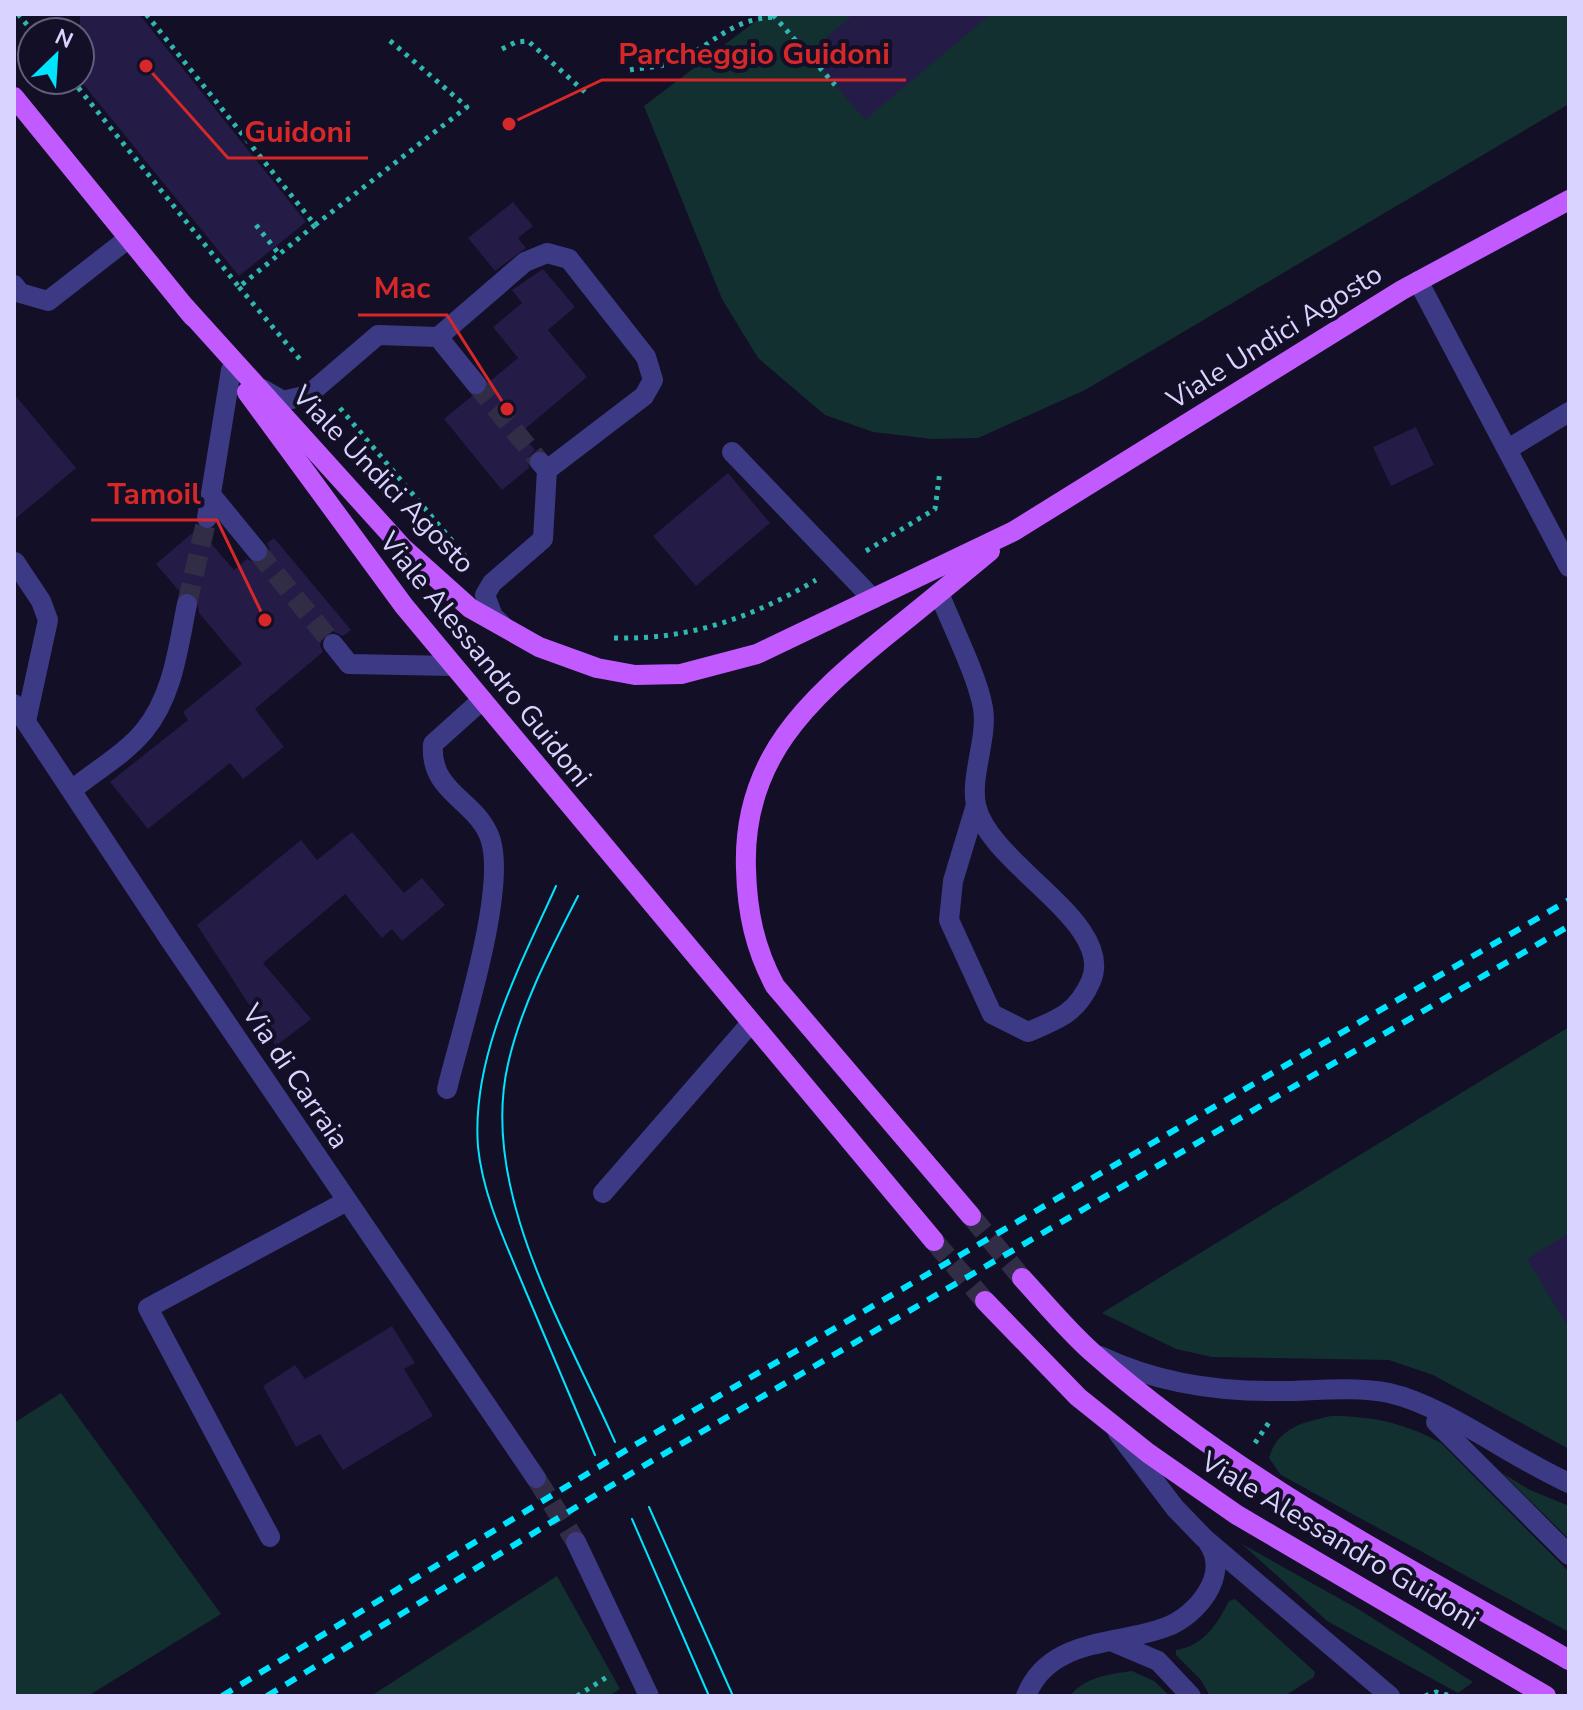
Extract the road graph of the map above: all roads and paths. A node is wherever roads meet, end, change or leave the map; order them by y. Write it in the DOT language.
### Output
graph roads {
  1 [pos="146,14"];
  2 [pos="774,16"];
  3 [pos="388,39"];
  4 [pos="502,49"];
  5 [pos="630,70"];
  6 [pos="835,85"];
  7 [pos="585,92"];
  8 [pos="85,96"];
  9 [pos="14,97"];
  10 [pos="1569,186"];
  11 [pos="1569,200"];
  12 [pos="256,225"];
  13 [pos="315,225"];
  14 [pos="129,238"];
  15 [pos="279,254"];
  16 [pos="1443,267"];
  17 [pos="1418,281"];
  18 [pos="14,285"];
  19 [pos="239,287"];
  20 [pos="185,307"];
  21 [pos="438,337"];
  22 [pos="231,370"];
  23 [pos="320,384"];
  24 [pos="476,384"];
  25 [pos="258,387"];
  26 [pos="1569,412"];
  27 [pos="1508,449"];
  28 [pos="732,452"];
  29 [pos="940,471"];
  30 [pos="212,496"];
  31 [pos="207,518"];
  32 [pos="1014,531"];
  33 [pos="257,551"];
  34 [pos="1566,554"];
  35 [pos="15,562"];
  36 [pos="842,565"];
  37 [pos="492,583"];
  38 [pos="939,593"];
  39 [pos="873,599"];
  40 [pos="187,604"];
  41 [pos="509,631"];
  42 [pos="612,638"];
  43 [pos="333,644"];
  44 [pos="453,666"];
  45 [pos="482,700"];
  46 [pos="20,712"];
  47 [pos="72,790"];
  48 [pos="976,805"];
  49 [pos="751,1023"];
  50 [pos="447,1089"];
  51 [pos="603,1193"];
  52 [pos="347,1201"];
  53 [pos="971,1216"];
  54 [pos="934,1241"];
  55 [pos="1022,1278"];
  56 [pos="985,1301"];
  57 [pos="1091,1352"];
  58 [pos="1290,1391"];
  59 [pos="1401,1397"];
  60 [pos="1111,1424"];
  61 [pos="1239,1466"];
  62 [pos="536,1478"];
  63 [pos="1569,1483"];
  64 [pos="270,1537"];
  65 [pos="1204,1538"];
  66 [pos="576,1542"];
  67 [pos="1569,1555"];
  68 [pos="1107,1640"];
  69 [pos="1569,1660"];
  70 [pos="649,1696"];
  71 [pos="1026,1696"];
  72 [pos="1191,1696"];
  73 [pos="1390,1696"];
  74 [pos="1425,1696"];
  75 [pos="1451,1696"];
  76 [pos="1546,1696"];
  1 -- 13 [label="path"];
  2 -- 5 [label="path"];
  2 -- 6 [label="path"];
  3 -- 13 [label="path"];
  4 -- 7 [label="path"];
  8 -- 19 [label="path"];
  9 -- 14 [label="main road, Viale Alessandro Guidoni"];
  10 -- 16 [label="main road"];
  11 -- 16 [label="main road, Viale Undici Agosto"];
  12 -- 15 [label="path"];
  13 -- 15 [label="path"];
  14 -- 18 [label="street"];
  14 -- 20 [label="main road, Viale Alessandro Guidoni"];
  15 -- 19 [label="path"];
  16 -- 17 [label="main road, Viale Undici Agosto"];
  17 -- 27 [label="street"];
  17 -- 32 [label="main road, Viale Undici Agosto"];
  19 -- 23 [label="path"];
  20 -- 22 [label="main road, Viale Alessandro Guidoni"];
  20 -- 25 [label="main road, Viale Undici Agosto"];
  21 -- 23 [label="street"];
  21 -- 24 [label="street"];
  21 -- 37 [label="street"];
  22 -- 30 [label="street"];
  22 -- 44 [label="main road, Viale Alessandro Guidoni"];
  23 -- 25 [label="street"];
  23 -- 37 [label="path"];
  25 -- 41 [label="main road, Viale Undici Agosto"];
  26 -- 27 [label="street"];
  27 -- 34 [label="street"];
  28 -- 36 [label="street"];
  29 -- 36 [label="path"];
  30 -- 31 [label="street"];
  30 -- 33 [label="street"];
  32 -- 38 [label="main road, Viale Undici Agosto"];
  32 -- 39 [label="main road, Viale Undici Agosto"];
  35 -- 46 [label="street"];
  36 -- 39 [label="street"];
  36 -- 42 [label="path"];
  37 -- 41 [label="street"];
  38 -- 48 [label="street"];
  38 -- 53 [label="main road, Viale Undici Agosto"];
  39 -- 41 [label="main road, Viale Undici Agosto"];
  40 -- 47 [label="street"];
  43 -- 44 [label="street"];
  44 -- 45 [label="main road, Viale Alessandro Guidoni"];
  45 -- 49 [label="main road, Viale Alessandro Guidoni"];
  45 -- 50 [label="street"];
  46 -- 47 [label="street, Via di Carraia"];
  47 -- 52 [label="street, Via di Carraia"];
  48 -- 48 [label="street"];
  49 -- 51 [label="street"];
  49 -- 54 [label="main road, Viale Alessandro Guidoni"];
  52 -- 62 [label="street, Via di Carraia"];
  52 -- 64 [label="street"];
  55 -- 57 [label="main road, Viale Alessandro Guidoni"];
  56 -- 60 [label="main road, Viale Alessandro Guidoni"];
  57 -- 58 [label="street, Viale Alessandro Guidoni"];
  57 -- 61 [label="main road, Viale Alessandro Guidoni"];
  58 -- 59 [label="street, Viale Alessandro Guidoni"];
  58 -- 61 [label="path, Viale Alessandro Guidoni"];
  59 -- 63 [label="street"];
  59 -- 67 [label="street"];
  60 -- 65 [label="street, Viale Alessandro Guidoni"];
  60 -- 76 [label="main road, Viale Alessandro Guidoni"];
  61 -- 69 [label="main road, Viale Alessandro Guidoni"];
  65 -- 68 [label="street"];
  65 -- 73 [label="street, Viale Alessandro Guidoni"];
  66 -- 70 [label="street"];
  68 -- 71 [label="street"];
  68 -- 72 [label="street"];
  74 -- 75 [label="path"];
}
